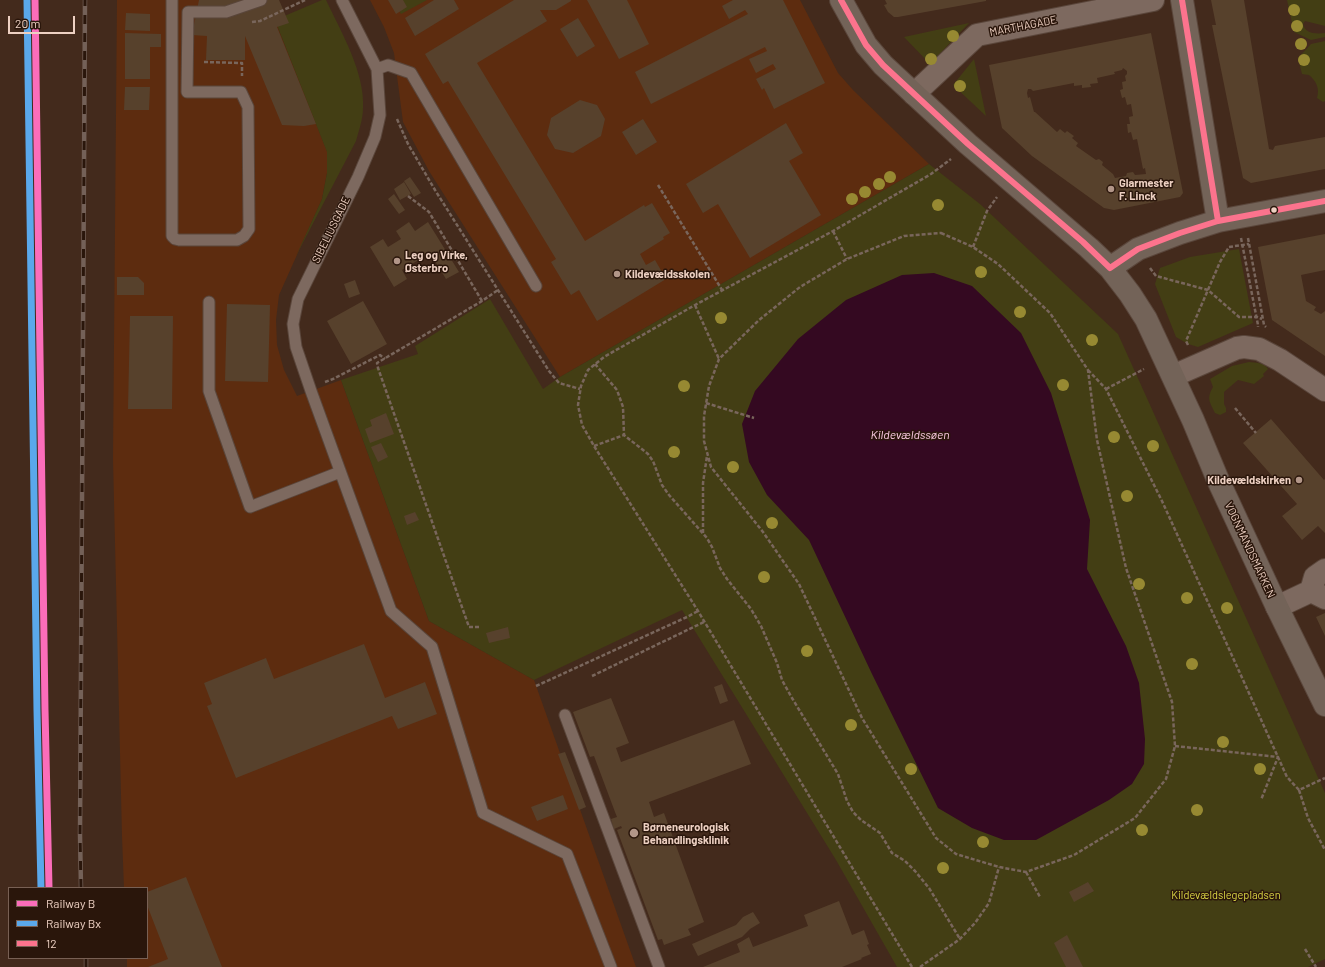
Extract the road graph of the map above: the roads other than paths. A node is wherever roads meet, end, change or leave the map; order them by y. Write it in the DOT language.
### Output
graph roads {
  1 [pos="172,0"];
  2 [pos="261,0"];
  3 [pos="342,0"];
  4 [pos="841,0"];
  5 [pos="1153,0"];
  6 [pos="1182,0"];
  7 [pos="377,69"];
  8 [pos="187,92"];
  9 [pos="914,94"];
  10 [pos="172,103"];
  11 [pos="1325,201"];
  12 [pos="1233,219"];
  13 [pos="1110,268"];
  14 [pos="536,286"];
  15 [pos="209,302"];
  16 [pos="1169,368"];
  17 [pos="1325,390"];
  18 [pos="340,472"];
  19 [pos="1325,570"];
  20 [pos="1318,595"];
  21 [pos="1276,607"];
  22 [pos="1325,705"];
  23 [pos="565,715"];
  24 [pos="611,967"];
  25 [pos="659,967"];
  1 -- 10 [label="lane"];
  2 -- 8 [label="lane"];
  3 -- 7 [label="lane, SIBELIUSGADE"];
  4 -- 9 [label="street, VOGNMANDSMARKEN"];
  5 -- 9 [label="street, MARTHAGADE"];
  6 -- 12 [label="street"];
  7 -- 14 [label="lane"];
  7 -- 18 [label="lane, SIBELIUSGADE"];
  8 -- 10 [label="lane"];
  8 -- 10 [label="lane"];
  9 -- 13 [label="street, VOGNMANDSMARKEN"];
  11 -- 12 [label="street"];
  12 -- 13 [label="street"];
  13 -- 16 [label="street, VOGNMANDSMARKEN"];
  15 -- 18 [label="lane"];
  16 -- 17 [label="street"];
  16 -- 21 [label="street, VOGNMANDSMARKEN"];
  18 -- 24 [label="lane, SIBELIUSGADE"];
  19 -- 20 [label="street"];
  20 -- 21 [label="street"];
  21 -- 22 [label="street, VOGNMANDSMARKEN"];
  23 -- 25 [label="lane"];
}
